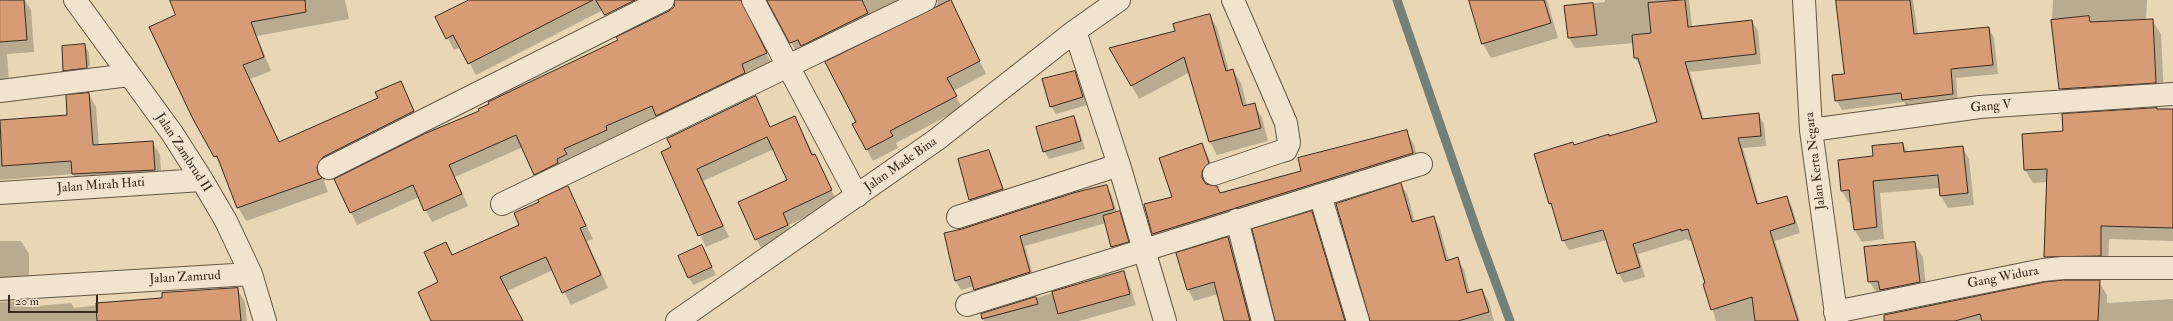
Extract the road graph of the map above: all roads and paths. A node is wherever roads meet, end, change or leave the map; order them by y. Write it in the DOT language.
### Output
graph roads {
  1 [pos="75,0"];
  2 [pos="664,0"];
  3 [pos="753,0"];
  4 [pos="925,0"];
  5 [pos="1119,0"];
  6 [pos="1233,0"];
  7 [pos="1804,0"];
  8 [pos="887,8"];
  9 [pos="1075,31"];
  10 [pos="789,67"];
  11 [pos="129,75"];
  12 [pos="0,91"];
  13 [pos="2173,94"];
  14 [pos="1811,130"];
  15 [pos="1421,164"];
  16 [pos="1119,165"];
  17 [pos="329,168"];
  18 [pos="1214,174"];
  19 [pos="202,180"];
  20 [pos="0,193"];
  21 [pos="1320,195"];
  22 [pos="857,196"];
  23 [pos="502,204"];
  24 [pos="958,217"];
  25 [pos="1237,220"];
  26 [pos="1144,249"];
  27 [pos="2173,268"];
  28 [pos="251,274"];
  29 [pos="0,289"];
  30 [pos="967,305"];
  31 [pos="1836,316"];
  32 [pos="265,321"];
  33 [pos="677,321"];
  34 [pos="1165,321"];
  35 [pos="1264,321"];
  36 [pos="1358,321"];
  1 -- 11 [label="street, Jalan Zambrud II"];
  2 -- 17 [label="street"];
  3 -- 10 [label="street"];
  4 -- 8 [label="street"];
  5 -- 9 [label="street, Jalan Made Bina"];
  6 -- 18 [label="street"];
  7 -- 14 [label="street, Jalan Kerta Negara"];
  8 -- 10 [label="street"];
  9 -- 16 [label="street"];
  9 -- 22 [label="street, Jalan Made Bina"];
  10 -- 22 [label="street"];
  10 -- 23 [label="street"];
  11 -- 12 [label="street"];
  11 -- 19 [label="street, Jalan Zambrud II"];
  13 -- 14 [label="street, Gang V"];
  14 -- 31 [label="street, Jalan Kerta Negara"];
  15 -- 21 [label="street"];
  16 -- 24 [label="street"];
  16 -- 26 [label="street"];
  19 -- 20 [label="street, Jalan Mirah Hati"];
  19 -- 28 [label="street, Jalan Zambrud II"];
  21 -- 25 [label="street"];
  21 -- 36 [label="street"];
  22 -- 33 [label="street, Jalan Made Bina"];
  25 -- 26 [label="street"];
  25 -- 35 [label="street"];
  26 -- 30 [label="street"];
  26 -- 34 [label="street"];
  27 -- 31 [label="street, Gang Widura"];
  28 -- 29 [label="street, Jalan Zamrud"];
  28 -- 32 [label="street, Jalan Zambrud II"];
}
